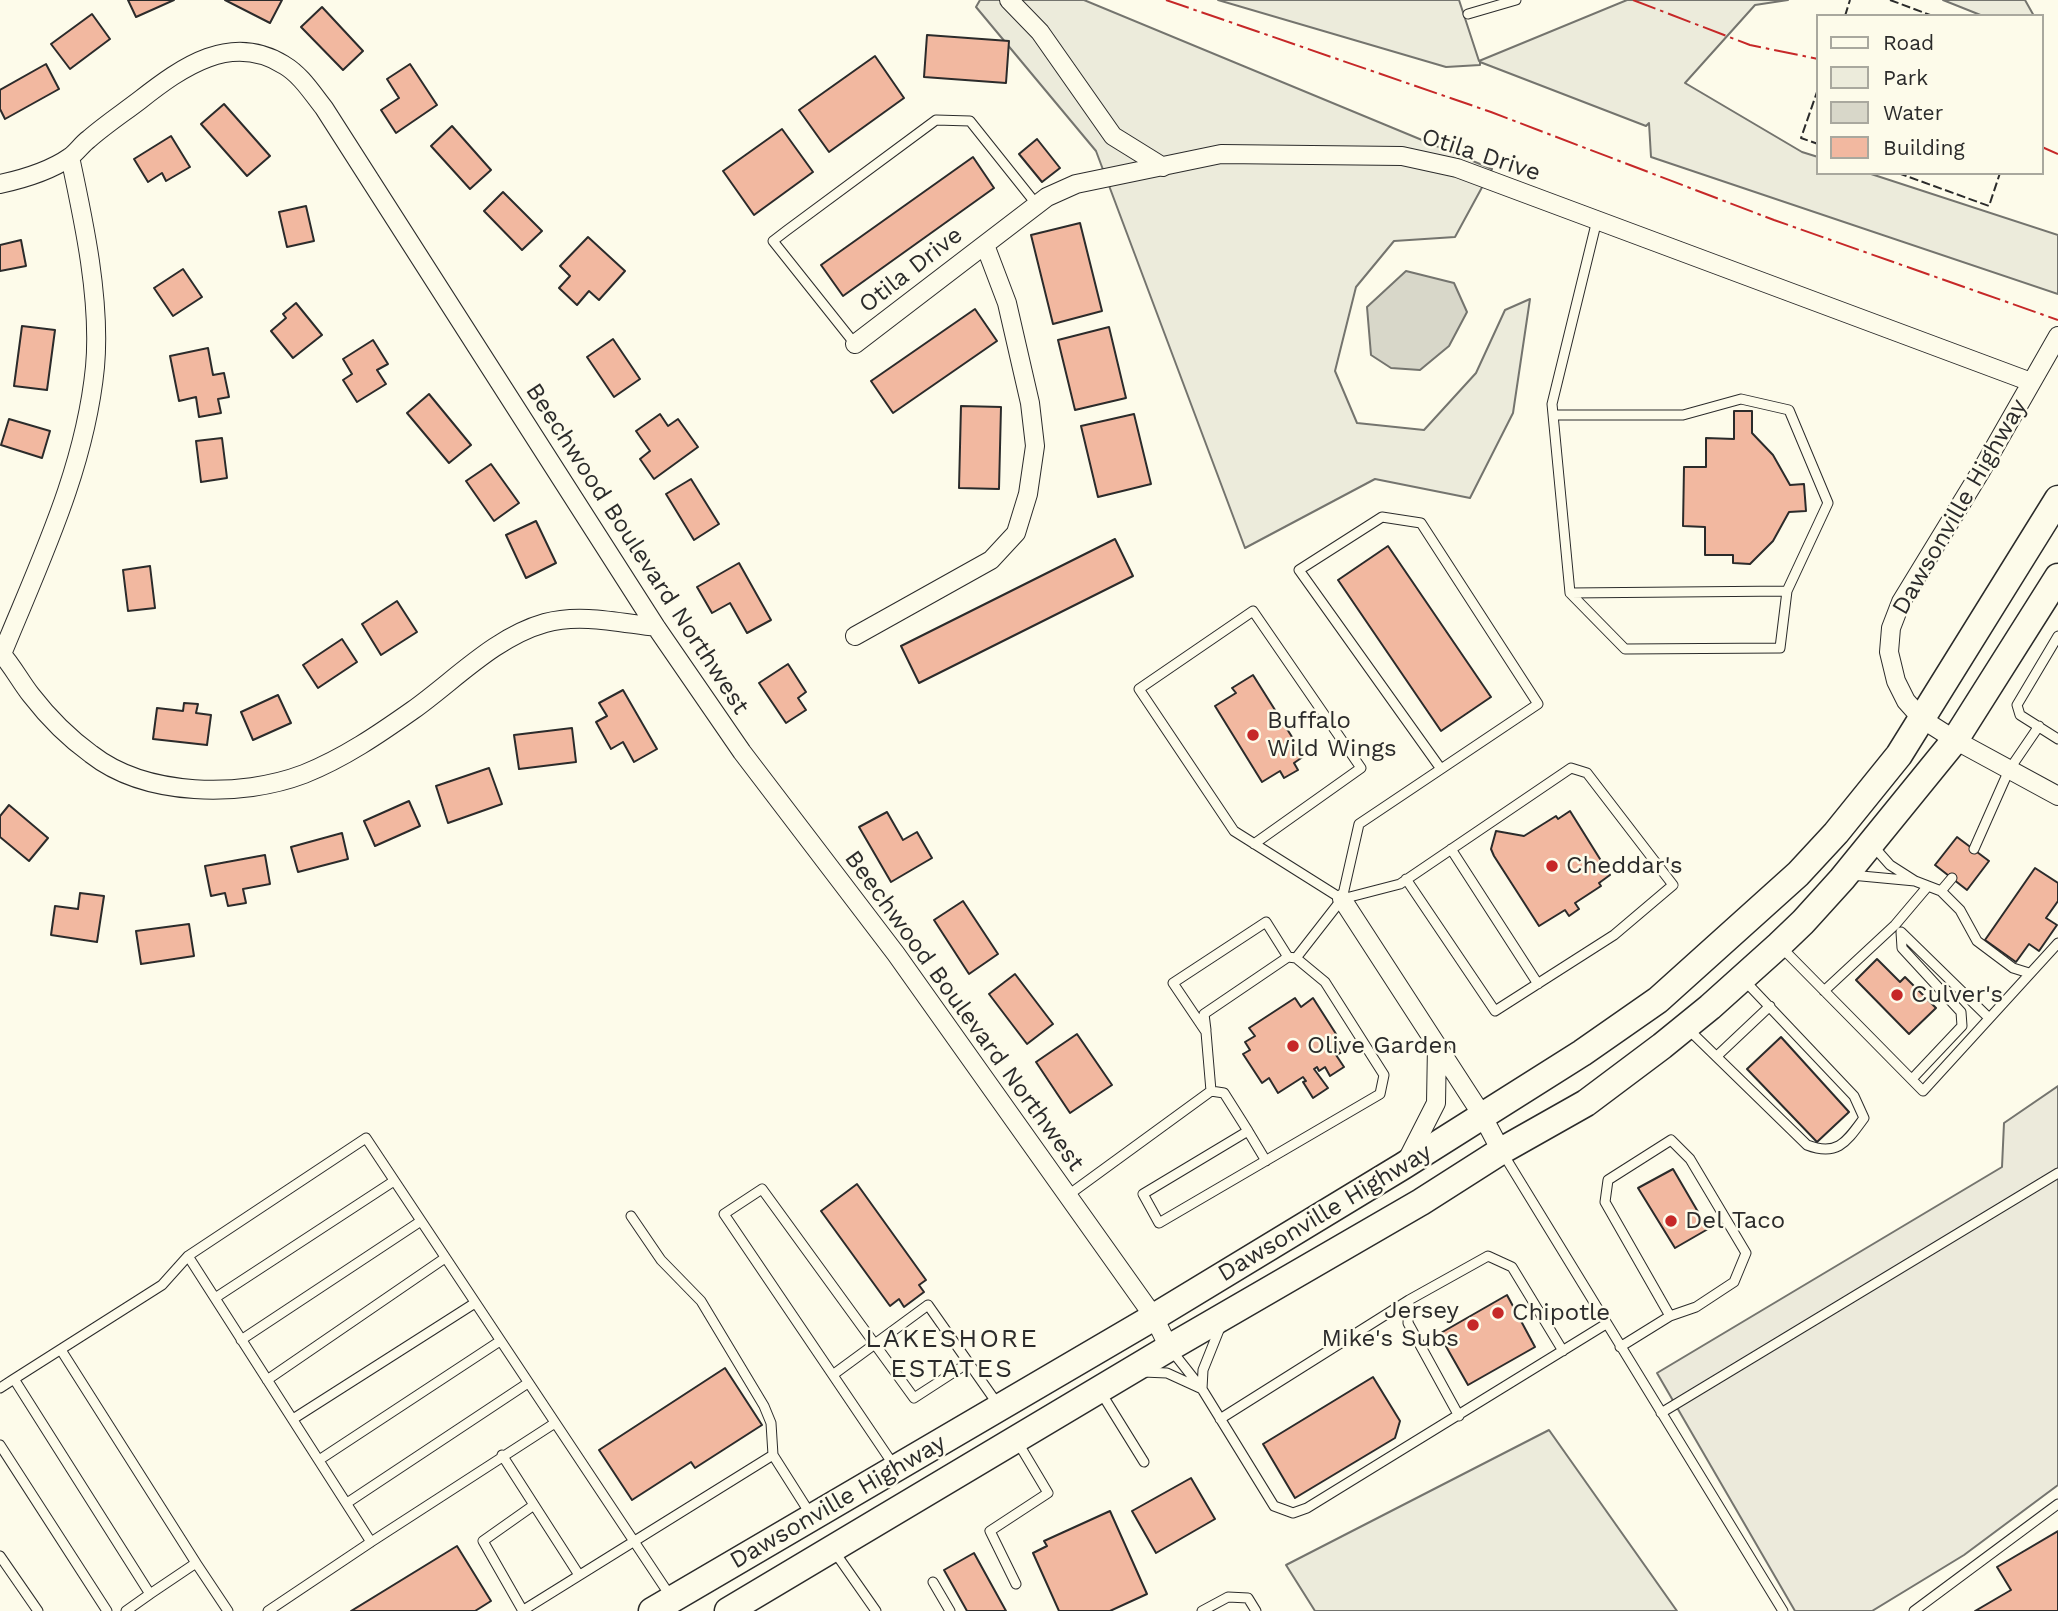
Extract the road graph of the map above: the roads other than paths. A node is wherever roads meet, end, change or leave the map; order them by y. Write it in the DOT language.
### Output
graph roads {
  1 [pos="1009,0"];
  2 [pos="1516,0"];
  3 [pos="1468,14"];
  4 [pos="70,157"];
  5 [pos="1163,167"];
  6 [pos="0,184"];
  7 [pos="1037,205"];
  8 [pos="1597,220"];
  9 [pos="985,244"];
  10 [pos="2058,336"];
  11 [pos="855,344"];
  12 [pos="2031,382"];
  13 [pos="1553,415"];
  14 [pos="2058,499"];
  15 [pos="2058,577"];
  16 [pos="1787,591"];
  17 [pos="1570,593"];
  18 [pos="656,627"];
  19 [pos="855,636"];
  20 [pos="2058,636"];
  21 [pos="1,653"];
  22 [pos="1922,719"];
  23 [pos="2039,726"];
  24 [pos="2057,734"];
  25 [pos="1955,740"];
  26 [pos="1441,769"];
  27 [pos="2009,770"];
  28 [pos="2058,796"];
  29 [pos="1871,843"];
  30 [pos="1254,844"];
  31 [pos="1451,849"];
  32 [pos="1974,849"];
  33 [pos="1845,875"];
  34 [pos="1952,878"];
  35 [pos="1406,879"];
  36 [pos="1915,881"];
  37 [pos="1928,886"];
  38 [pos="1941,891"];
  39 [pos="1342,899"];
  40 [pos="1898,929"];
  41 [pos="2058,943"];
  42 [pos="1779,945"];
  43 [pos="1292,958"];
  44 [pos="2029,973"];
  45 [pos="1742,977"];
  46 [pos="1538,984"];
  47 [pos="1824,991"];
  48 [pos="1770,1006"];
  49 [pos="1989,1018"];
  50 [pos="1686,1027"];
  51 [pos="1206,1032"];
  52 [pos="1437,1045"];
  53 [pos="1717,1056"];
  54 [pos="1912,1079"];
  55 [pos="1211,1091"];
  56 [pos="1482,1115"];
  57 [pos="1248,1131"];
  58 [pos="1501,1151"];
  59 [pos="1266,1161"];
  60 [pos="1403,1166"];
  61 [pos="2058,1173"];
  62 [pos="394,1181"];
  63 [pos="1067,1196"];
  64 [pos="631,1216"];
  65 [pos="421,1221"];
  66 [pos="188,1256"];
  67 [pos="445,1258"];
  68 [pos="215,1298"];
  69 [pos="1409,1300"];
  70 [pos="475,1303"];
  71 [pos="1227,1314"];
  72 [pos="1670,1316"];
  73 [pos="1154,1317"];
  74 [pos="1606,1324"];
  75 [pos="242,1340"];
  76 [pos="500,1341"];
  77 [pos="875,1344"];
  78 [pos="1620,1347"];
  79 [pos="1169,1348"];
  80 [pos="61,1350"];
  81 [pos="1563,1350"];
  82 [pos="968,1363"];
  83 [pos="1129,1371"];
  84 [pos="834,1374"];
  85 [pos="14,1379"];
  86 [pos="267,1380"];
  87 [pos="528,1382"];
  88 [pos="0,1388"];
  89 [pos="1202,1389"];
  90 [pos="1099,1390"];
  91 [pos="1000,1407"];
  92 [pos="1661,1413"];
  93 [pos="1459,1416"];
  94 [pos="293,1419"];
  95 [pos="1220,1419"];
  96 [pos="555,1423"];
  97 [pos="1016,1440"];
  98 [pos="0,1445"];
  99 [pos="502,1455"];
  100 [pos="773,1455"];
  101 [pos="319,1460"];
  102 [pos="1144,1462"];
  103 [pos="896,1468"];
  104 [pos="346,1503"];
  105 [pos="2058,1504"];
  106 [pos="534,1505"];
  107 [pos="812,1517"];
  108 [pos="633,1541"];
  109 [pos="371,1542"];
  110 [pos="834,1550"];
  111 [pos="0,1556"];
  112 [pos="197,1563"];
  113 [pos="579,1575"];
  114 [pos="933,1582"];
  115 [pos="1016,1584"];
  116 [pos="150,1594"];
  117 [pos="662,1605"];
  118 [pos="38,1611"];
  119 [pos="107,1611"];
  120 [pos="126,1611"];
  121 [pos="227,1611"];
  122 [pos="268,1611"];
  123 [pos="522,1611"];
  124 [pos="728,1611"];
  125 [pos="876,1611"];
  126 [pos="950,1611"];
  127 [pos="1202,1611"];
  128 [pos="1256,1611"];
  129 [pos="1783,1611"];
  130 [pos="1914,1611"];
  1 -- 5 [label="street"];
  2 -- 3 [label="lane"];
  4 -- 6 [label="street, Beechwood Boulevard Northwest"];
  4 -- 18 [label="street, Beechwood Boulevard Northwest"];
  4 -- 21 [label="street"];
  5 -- 7 [label="street, Otila Drive"];
  5 -- 8 [label="street, Otila Drive"];
  7 -- 9 [label="street, Otila Drive"];
  7 -- 11 [label="lane"];
  8 -- 12 [label="street, Otila Drive"];
  8 -- 13 [label="lane"];
  9 -- 11 [label="street, Otila Drive"];
  9 -- 19 [label="street"];
  10 -- 12 [label="street, Dawsonville Highway"];
  12 -- 22 [label="street, Dawsonville Highway"];
  13 -- 16 [label="lane"];
  13 -- 17 [label="lane"];
  14 -- 22 [label="main road, Dawsonville Highway"];
  15 -- 25 [label="main road, Dawsonville Highway"];
  16 -- 17 [label="lane"];
  16 -- 17 [label="lane"];
  18 -- 21 [label="street"];
  18 -- 63 [label="street, Beechwood Boulevard Northwest"];
  20 -- 23 [label="lane"];
  22 -- 25 [label="street"];
  22 -- 56 [label="main road, Dawsonville Highway"];
  23 -- 24 [label="lane"];
  23 -- 27 [label="lane"];
  25 -- 27 [label="street"];
  25 -- 29 [label="main road, Dawsonville Highway"];
  26 -- 26 [label="lane"];
  26 -- 39 [label="lane"];
  27 -- 28 [label="street"];
  27 -- 32 [label="lane"];
  29 -- 33 [label="main road, Dawsonville Highway"];
  29 -- 36 [label="lane"];
  30 -- 30 [label="lane"];
  30 -- 39 [label="lane"];
  31 -- 35 [label="lane"];
  31 -- 46 [label="lane"];
  31 -- 46 [label="lane"];
  33 -- 36 [label="lane"];
  33 -- 42 [label="main road, Dawsonville Highway"];
  34 -- 38 [label="lane"];
  35 -- 39 [label="lane"];
  35 -- 46 [label="lane"];
  36 -- 37 [label="lane"];
  37 -- 38 [label="lane"];
  37 -- 40 [label="lane"];
  38 -- 44 [label="lane"];
  39 -- 43 [label="lane"];
  39 -- 52 [label="street"];
  40 -- 47 [label="lane"];
  40 -- 49 [label="lane"];
  40 -- 54 [label="lane"];
  41 -- 44 [label="lane"];
  42 -- 45 [label="main road, Dawsonville Highway"];
  42 -- 47 [label="lane"];
  43 -- 51 [label="lane"];
  43 -- 51 [label="lane"];
  43 -- 59 [label="lane"];
  44 -- 49 [label="lane"];
  45 -- 48 [label="lane"];
  45 -- 50 [label="main road, Dawsonville Highway"];
  47 -- 54 [label="lane"];
  48 -- 53 [label="lane"];
  48 -- 53 [label="lane"];
  49 -- 54 [label="lane"];
  50 -- 53 [label="lane"];
  50 -- 58 [label="main road, Dawsonville Highway"];
  51 -- 55 [label="lane"];
  52 -- 56 [label="street"];
  52 -- 60 [label="street"];
  55 -- 57 [label="lane"];
  55 -- 63 [label="lane"];
  56 -- 58 [label="street"];
  56 -- 60 [label="main road, Dawsonville Highway"];
  57 -- 59 [label="lane"];
  57 -- 59 [label="lane"];
  58 -- 71 [label="main road, Dawsonville Highway"];
  58 -- 74 [label="lane"];
  60 -- 73 [label="main road, Dawsonville Highway"];
  61 -- 92 [label="lane"];
  62 -- 65 [label="lane"];
  62 -- 66 [label="lane"];
  62 -- 68 [label="lane"];
  63 -- 73 [label="street, Beechwood Boulevard Northwest"];
  64 -- 100 [label="lane"];
  65 -- 67 [label="lane"];
  65 -- 75 [label="lane"];
  66 -- 68 [label="lane"];
  66 -- 80 [label="lane"];
  67 -- 70 [label="lane"];
  67 -- 86 [label="lane"];
  68 -- 75 [label="lane"];
  69 -- 81 [label="lane"];
  69 -- 93 [label="lane"];
  69 -- 95 [label="lane"];
  70 -- 76 [label="lane"];
  70 -- 94 [label="lane"];
  71 -- 79 [label="main road, Dawsonville Highway"];
  71 -- 89 [label="lane"];
  72 -- 72 [label="lane"];
  72 -- 78 [label="lane"];
  73 -- 79 [label="street, Beechwood Boulevard Northwest"];
  73 -- 91 [label="main road, Dawsonville Highway"];
  74 -- 78 [label="lane"];
  74 -- 81 [label="lane"];
  75 -- 86 [label="lane"];
  76 -- 87 [label="lane"];
  76 -- 101 [label="lane"];
  77 -- 82 [label="lane"];
  77 -- 82 [label="lane"];
  77 -- 84 [label="lane"];
  77 -- 84 [label="lane"];
  78 -- 92 [label="lane"];
  79 -- 83 [label="main road, Dawsonville Highway"];
  79 -- 89 [label="lane"];
  80 -- 85 [label="lane"];
  80 -- 112 [label="lane"];
  81 -- 93 [label="lane"];
  82 -- 91 [label="lane"];
  83 -- 89 [label="lane"];
  83 -- 90 [label="main road, Dawsonville Highway"];
  84 -- 103 [label="lane"];
  85 -- 88 [label="lane"];
  85 -- 116 [label="lane"];
  86 -- 94 [label="lane"];
  87 -- 96 [label="lane"];
  87 -- 104 [label="lane"];
  89 -- 95 [label="lane"];
  90 -- 97 [label="main road, Dawsonville Highway"];
  90 -- 102 [label="lane"];
  91 -- 103 [label="main road, Dawsonville Highway"];
  92 -- 129 [label="lane"];
  93 -- 95 [label="lane"];
  94 -- 101 [label="lane"];
  96 -- 99 [label="lane"];
  96 -- 108 [label="lane"];
  97 -- 110 [label="main road, Dawsonville Highway"];
  97 -- 115 [label="lane"];
  98 -- 119 [label="lane"];
  99 -- 106 [label="lane"];
  99 -- 109 [label="lane"];
  100 -- 107 [label="lane"];
  100 -- 108 [label="lane"];
  101 -- 104 [label="lane"];
  103 -- 107 [label="main road, Dawsonville Highway"];
  104 -- 109 [label="lane"];
  105 -- 130 [label="lane"];
  106 -- 113 [label="lane"];
  106 -- 123 [label="lane"];
  107 -- 110 [label="main road"];
  107 -- 117 [label="main road, Dawsonville Highway"];
  108 -- 113 [label="lane"];
  108 -- 117 [label="lane"];
  109 -- 122 [label="lane"];
  110 -- 124 [label="main road, Dawsonville Highway"];
  110 -- 125 [label="lane"];
  111 -- 118 [label="lane"];
  112 -- 116 [label="lane"];
  112 -- 121 [label="lane"];
  113 -- 123 [label="lane"];
  114 -- 126 [label="lane"];
  116 -- 120 [label="lane"];
  127 -- 128 [label="lane"];
}
